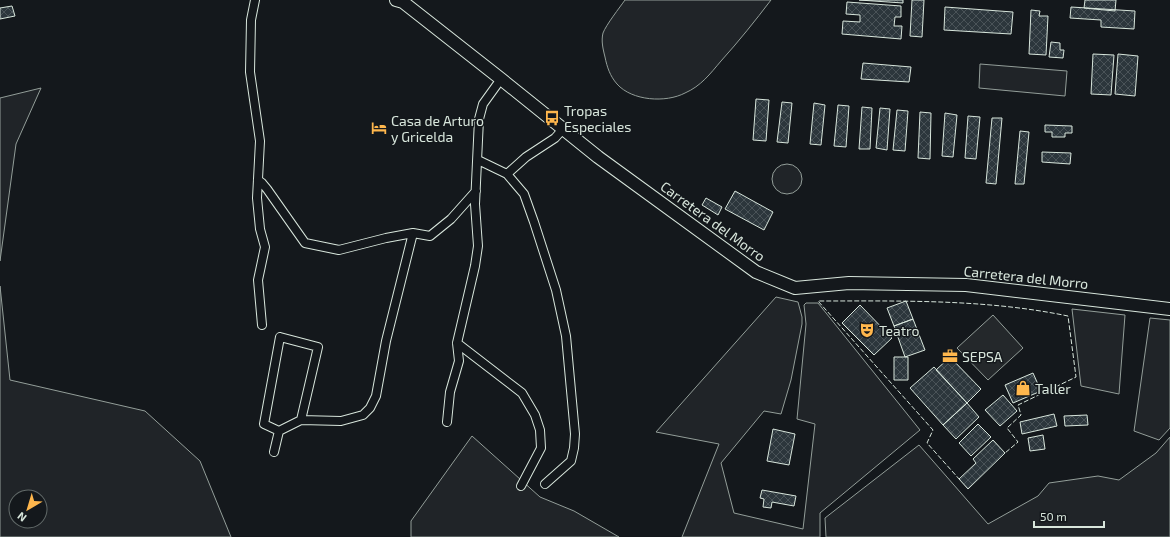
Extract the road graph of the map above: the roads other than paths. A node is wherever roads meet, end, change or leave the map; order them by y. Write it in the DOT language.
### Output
graph roads {
  1 [pos="255,0"];
  2 [pos="396,0"];
  3 [pos="501,79"];
  4 [pos="563,129"];
  5 [pos="478,160"];
  6 [pos="507,174"];
  7 [pos="258,180"];
  8 [pos="476,191"];
  9 [pos="413,233"];
  10 [pos="1170,309"];
  11 [pos="262,325"];
  12 [pos="457,344"];
  13 [pos="301,420"];
  14 [pos="447,422"];
  15 [pos="279,431"];
  16 [pos="274,452"];
  17 [pos="545,484"];
  18 [pos="521,486"];
  1 -- 7 [label="street"];
  2 -- 3 [label="main road, Carretera del Morro"];
  3 -- 4 [label="main road, Carretera del Morro"];
  3 -- 5 [label="street"];
  4 -- 6 [label="street"];
  4 -- 10 [label="main road, Carretera del Morro"];
  5 -- 6 [label="street"];
  5 -- 8 [label="street"];
  6 -- 17 [label="street"];
  7 -- 9 [label="street"];
  7 -- 11 [label="street"];
  8 -- 9 [label="street"];
  8 -- 12 [label="street"];
  9 -- 13 [label="street"];
  12 -- 14 [label="street"];
  12 -- 18 [label="street"];
  13 -- 15 [label="street"];
  13 -- 15 [label="street"];
  15 -- 16 [label="street"];
}
